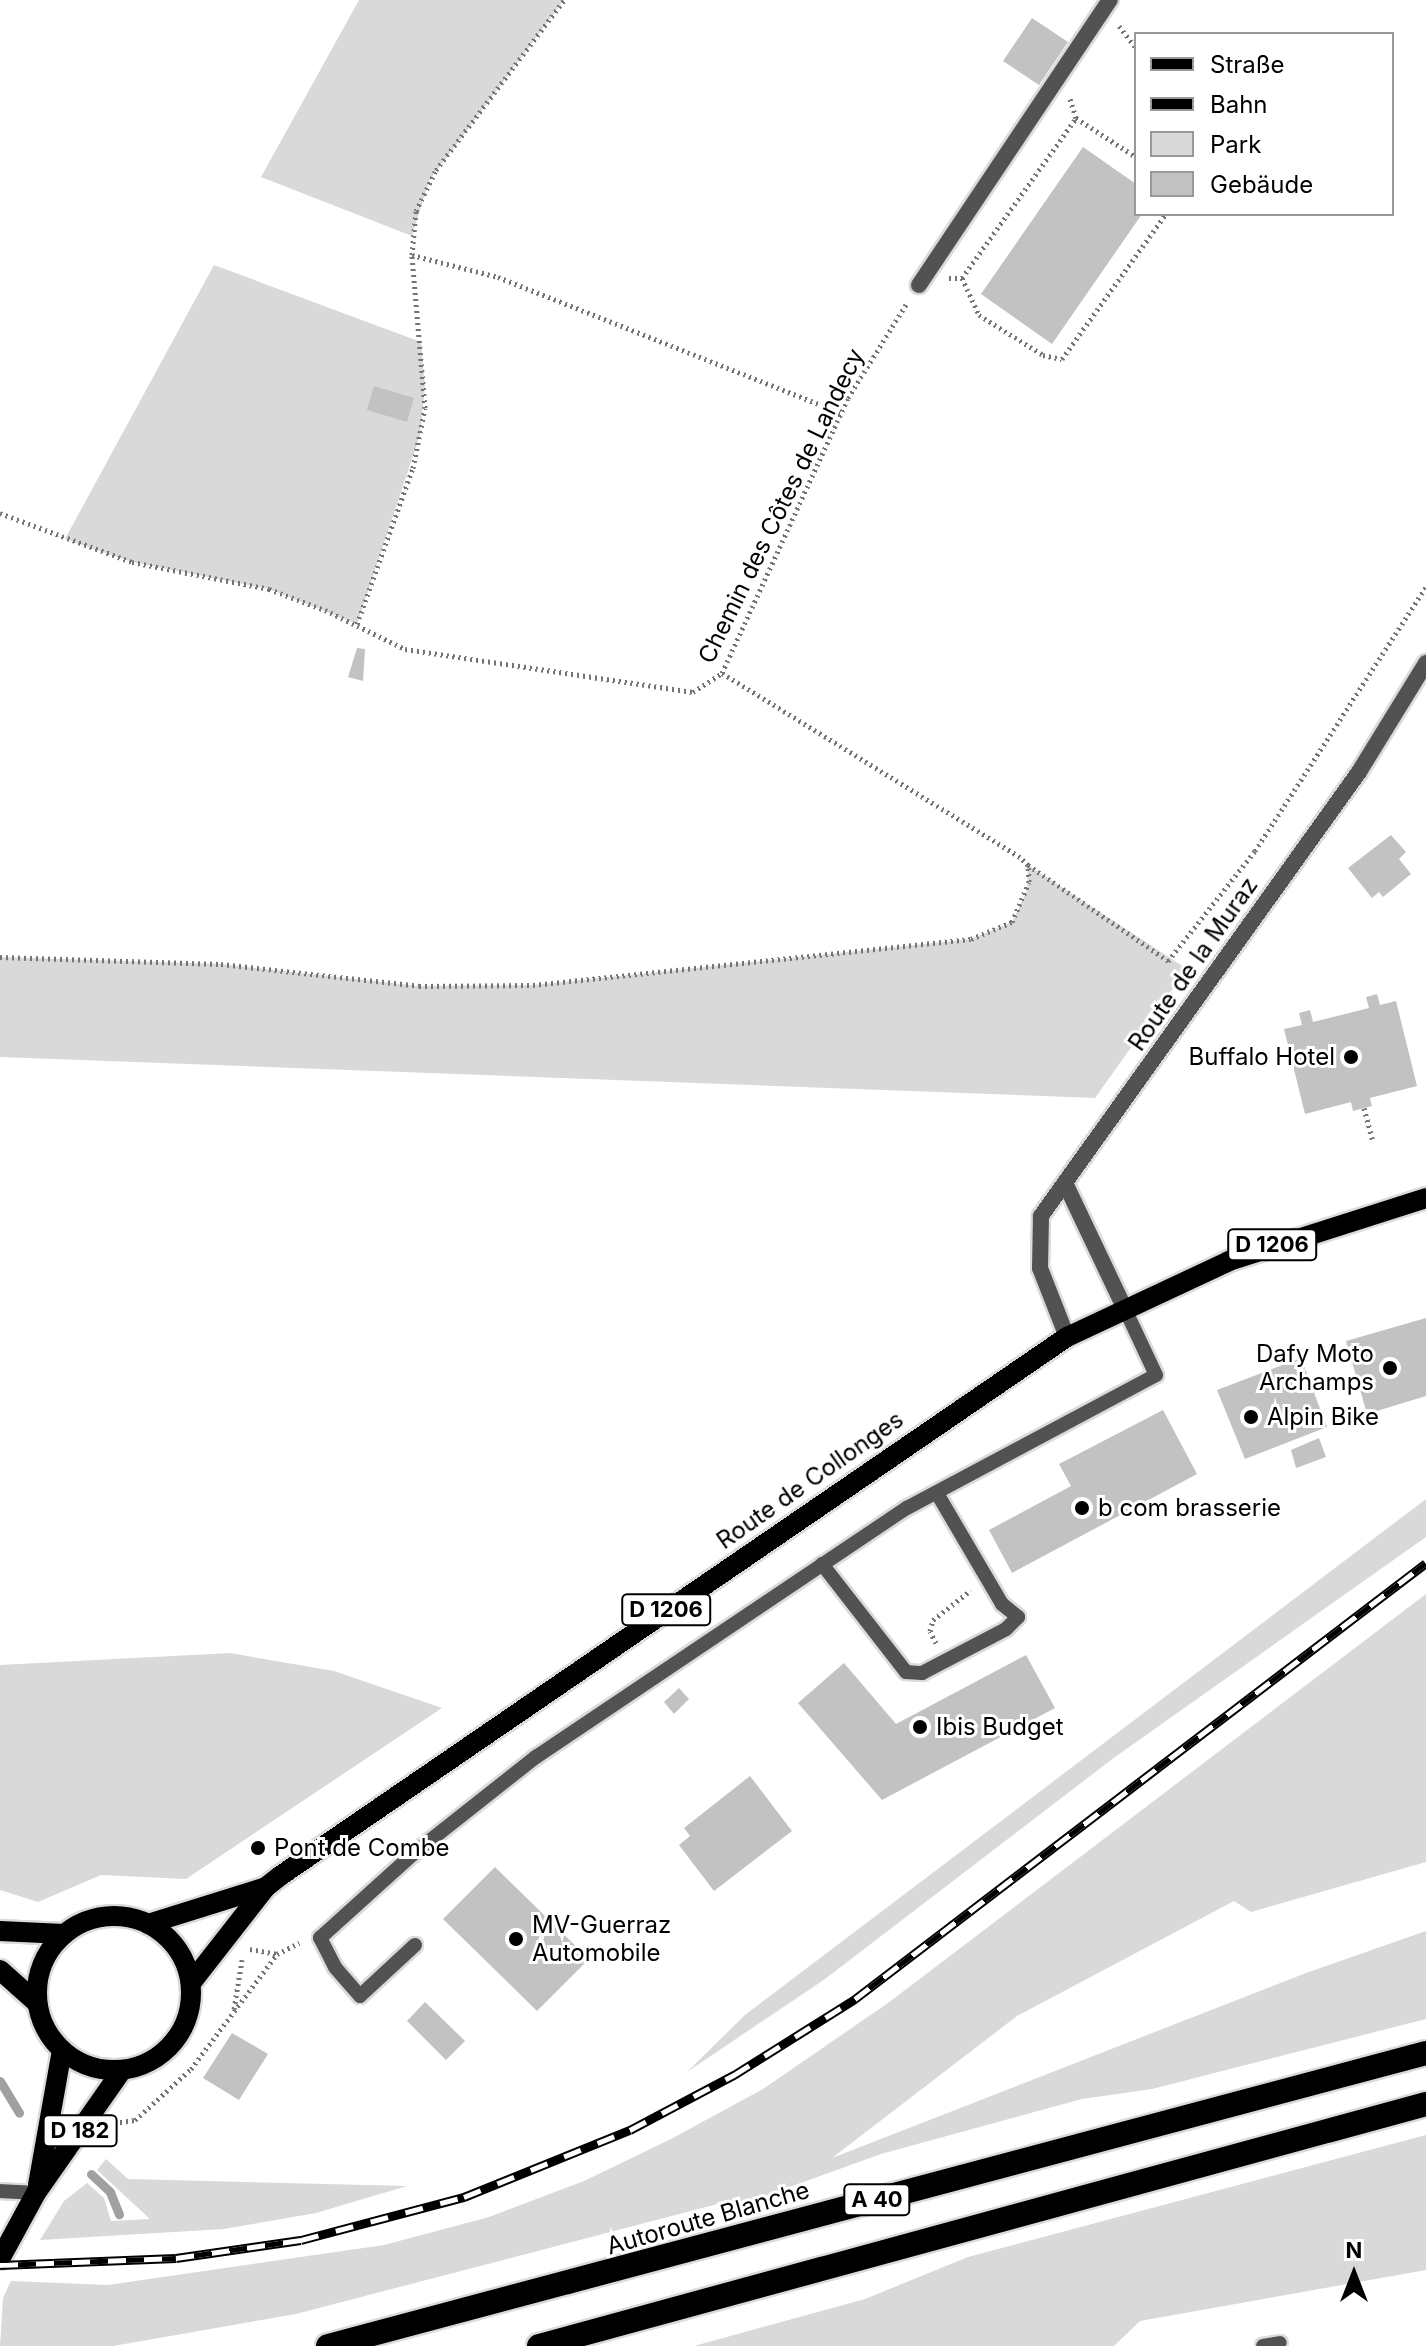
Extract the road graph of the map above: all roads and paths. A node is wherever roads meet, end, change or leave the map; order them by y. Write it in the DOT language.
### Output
graph roads {
  1 [pos="564,0"];
  2 [pos="1110,0"];
  3 [pos="1064,72"];
  4 [pos="1076,118"];
  5 [pos="1134,156"];
  6 [pos="1165,216"];
  7 [pos="412,255"];
  8 [pos="962,278"];
  9 [pos="924,279"];
  10 [pos="841,413"];
  11 [pos="0,513"];
  12 [pos="1426,587"];
  13 [pos="357,624"];
  14 [pos="1426,663"];
  15 [pos="722,673"];
  16 [pos="1028,865"];
  17 [pos="0,957"];
  18 [pos="1364,1108"];
  19 [pos="1373,1141"];
  20 [pos="1066,1185"];
  21 [pos="1426,1198"];
  22 [pos="1124,1307"];
  23 [pos="1067,1337"];
  24 [pos="937,1493"];
  25 [pos="822,1564"];
  26 [pos="987,1579"];
  27 [pos="946,1662"];
  28 [pos="266,1887"];
  29 [pos="148,1924"];
  30 [pos="0,1931"];
  31 [pos="64,1934"];
  32 [pos="320,1938"];
  33 [pos="415,1945"];
  34 [pos="277,1954"];
  35 [pos="0,1970"];
  36 [pos="191,1983"];
  37 [pos="37,2003"];
  38 [pos="234,2010"];
  39 [pos="62,2050"];
  40 [pos="1426,2053"];
  41 [pos="122,2070"];
  42 [pos="1426,2104"];
  43 [pos="101,2122"];
  44 [pos="0,2191"];
  45 [pos="36,2193"];
  46 [pos="0,2259"];
  47 [pos="1280,2343"];
  48 [pos="328,2346"];
  49 [pos="539,2346"];
  50 [pos="1263,2346"];
  1 -- 7 [label="path"];
  2 -- 3 [label="street"];
  3 -- 4 [label="path"];
  3 -- 9 [label="street"];
  4 -- 5 [label="path"];
  4 -- 8 [label="path"];
  6 -- 8 [label="path"];
  7 -- 10 [label="path"];
  7 -- 13 [label="path"];
  8 -- 9 [label="path"];
  9 -- 10 [label="path, Chemin des Côtes de Landecy"];
  10 -- 15 [label="path, Chemin des Côtes de Landecy"];
  11 -- 13 [label="path, Chemin des Côtes de Landecy"];
  12 -- 16 [label="path"];
  13 -- 15 [label="path, Chemin des Côtes de Landecy"];
  14 -- 20 [label="street, Route de la Muraz"];
  15 -- 16 [label="path"];
  16 -- 17 [label="path"];
  18 -- 19 [label="path"];
  20 -- 22 [label="street"];
  20 -- 23 [label="street, Route de la Muraz"];
  21 -- 22 [label="main road, Route de Collonges / D 1206"];
  22 -- 23 [label="main road, Route de Collonges / D 1206"];
  22 -- 24 [label="lane"];
  23 -- 28 [label="main road, Route de Collonges / D 1206"];
  24 -- 25 [label="lane"];
  24 -- 26 [label="lane"];
  25 -- 27 [label="lane"];
  25 -- 32 [label="lane"];
  26 -- 27 [label="path"];
  26 -- 27 [label="lane"];
  28 -- 29 [label="main road, Route de Collonges / D 1206"];
  28 -- 36 [label="main road, Route de Collonges / D 1206"];
  29 -- 31 [label="main road"];
  29 -- 36 [label="main road"];
  30 -- 31 [label="main road"];
  31 -- 37 [label="main road"];
  32 -- 33 [label="lane"];
  32 -- 34 [label="path"];
  34 -- 38 [label="path"];
  34 -- 38 [label="path"];
  35 -- 37 [label="main road"];
  36 -- 41 [label="main road"];
  37 -- 39 [label="main road"];
  38 -- 43 [label="path"];
  39 -- 41 [label="main road"];
  39 -- 45 [label="main road, D 182"];
  40 -- 48 [label="highway, Autoroute Blanche / A 40"];
  41 -- 45 [label="main road, D 182"];
  42 -- 49 [label="highway, A 40"];
  44 -- 45 [label="lane"];
  45 -- 46 [label="main road, D 182"];
  47 -- 50 [label="lane"];
}
